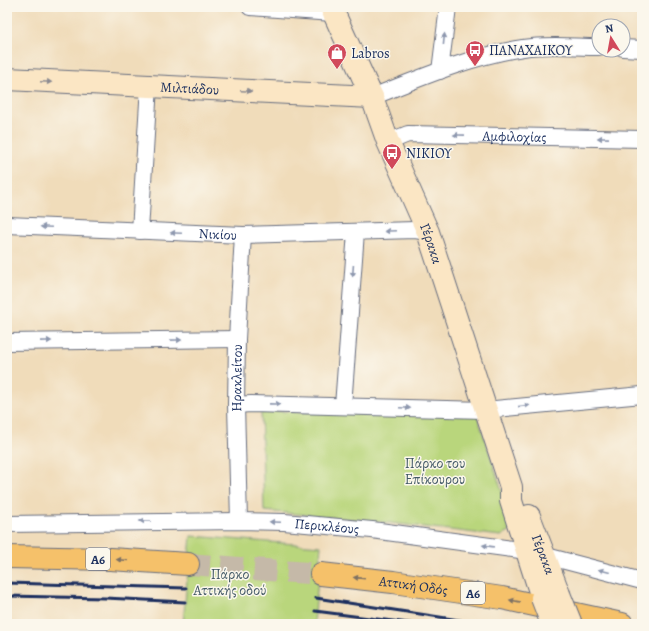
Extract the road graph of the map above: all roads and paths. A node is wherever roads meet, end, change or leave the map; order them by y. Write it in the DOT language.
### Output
graph roads {
  1 [pos="250,7"];
  2 [pos="448,7"];
  3 [pos="332,10"];
  4 [pos="591,47"];
  5 [pos="631,48"];
  6 [pos="642,48"];
  7 [pos="440,71"];
  8 [pos="7,79"];
  9 [pos="149,86"];
  10 [pos="372,97"];
  11 [pos="642,139"];
  12 [pos="388,142"];
  13 [pos="7,225"];
  14 [pos="140,231"];
  15 [pos="356,232"];
  16 [pos="428,232"];
  17 [pos="243,235"];
  18 [pos="237,339"];
  19 [pos="7,342"];
  20 [pos="642,395"];
  21 [pos="236,406"];
  22 [pos="343,406"];
  23 [pos="485,410"];
  24 [pos="239,521"];
  25 [pos="7,524"];
  26 [pos="536,553"];
  27 [pos="7,557"];
  28 [pos="188,564"];
  29 [pos="321,574"];
  30 [pos="642,581"];
  31 [pos="552,624"];
  32 [pos="571,624"];
  33 [pos="622,624"];
  1 -- 3 [label="street"];
  7 -- 2 [label="street, one-way"];
  3 -- 10 [label="street, Γέρακα"];
  4 -- 7 [label="street"];
  5 -- 6 [label="street"];
  7 -- 10 [label="street"];
  8 -- 9 [label="street, Μιλτιάδου, one-way"];
  9 -- 10 [label="street, Μιλτιάδου, one-way"];
  9 -- 14 [label="street"];
  10 -- 12 [label="street, Γέρακα"];
  11 -- 12 [label="street, Αμφιλοχίας, one-way"];
  12 -- 16 [label="street, Γέρακα"];
  14 -- 13 [label="street, Νικίου, one-way"];
  17 -- 14 [label="street, Νικίου, one-way"];
  16 -- 15 [label="street, Νικίου, one-way"];
  15 -- 17 [label="street, Νικίου"];
  15 -- 22 [label="street, one-way"];
  16 -- 23 [label="street, Γέρακα"];
  17 -- 18 [label="street, Ηρακλείτου"];
  19 -- 18 [label="street, one-way"];
  18 -- 21 [label="street, Ηρακλείτου"];
  23 -- 20 [label="street, one-way"];
  21 -- 22 [label="street, one-way"];
  21 -- 24 [label="street, Ηρακλείτου"];
  22 -- 23 [label="street, one-way"];
  23 -- 26 [label="street, Γέρακα"];
  24 -- 25 [label="street, Περικλέους, one-way"];
  26 -- 24 [label="street, Περικλέους, one-way"];
  30 -- 26 [label="street, Περικλέους, one-way"];
  26 -- 31 [label="street, Γέρακα, bridge"];
  26 -- 32 [label="street, Γέρακα, bridge"];
  28 -- 27 [label="highway, Α6, one-way"];
  33 -- 29 [label="highway, Αττική Οδός / Α6, one-way"];
}
